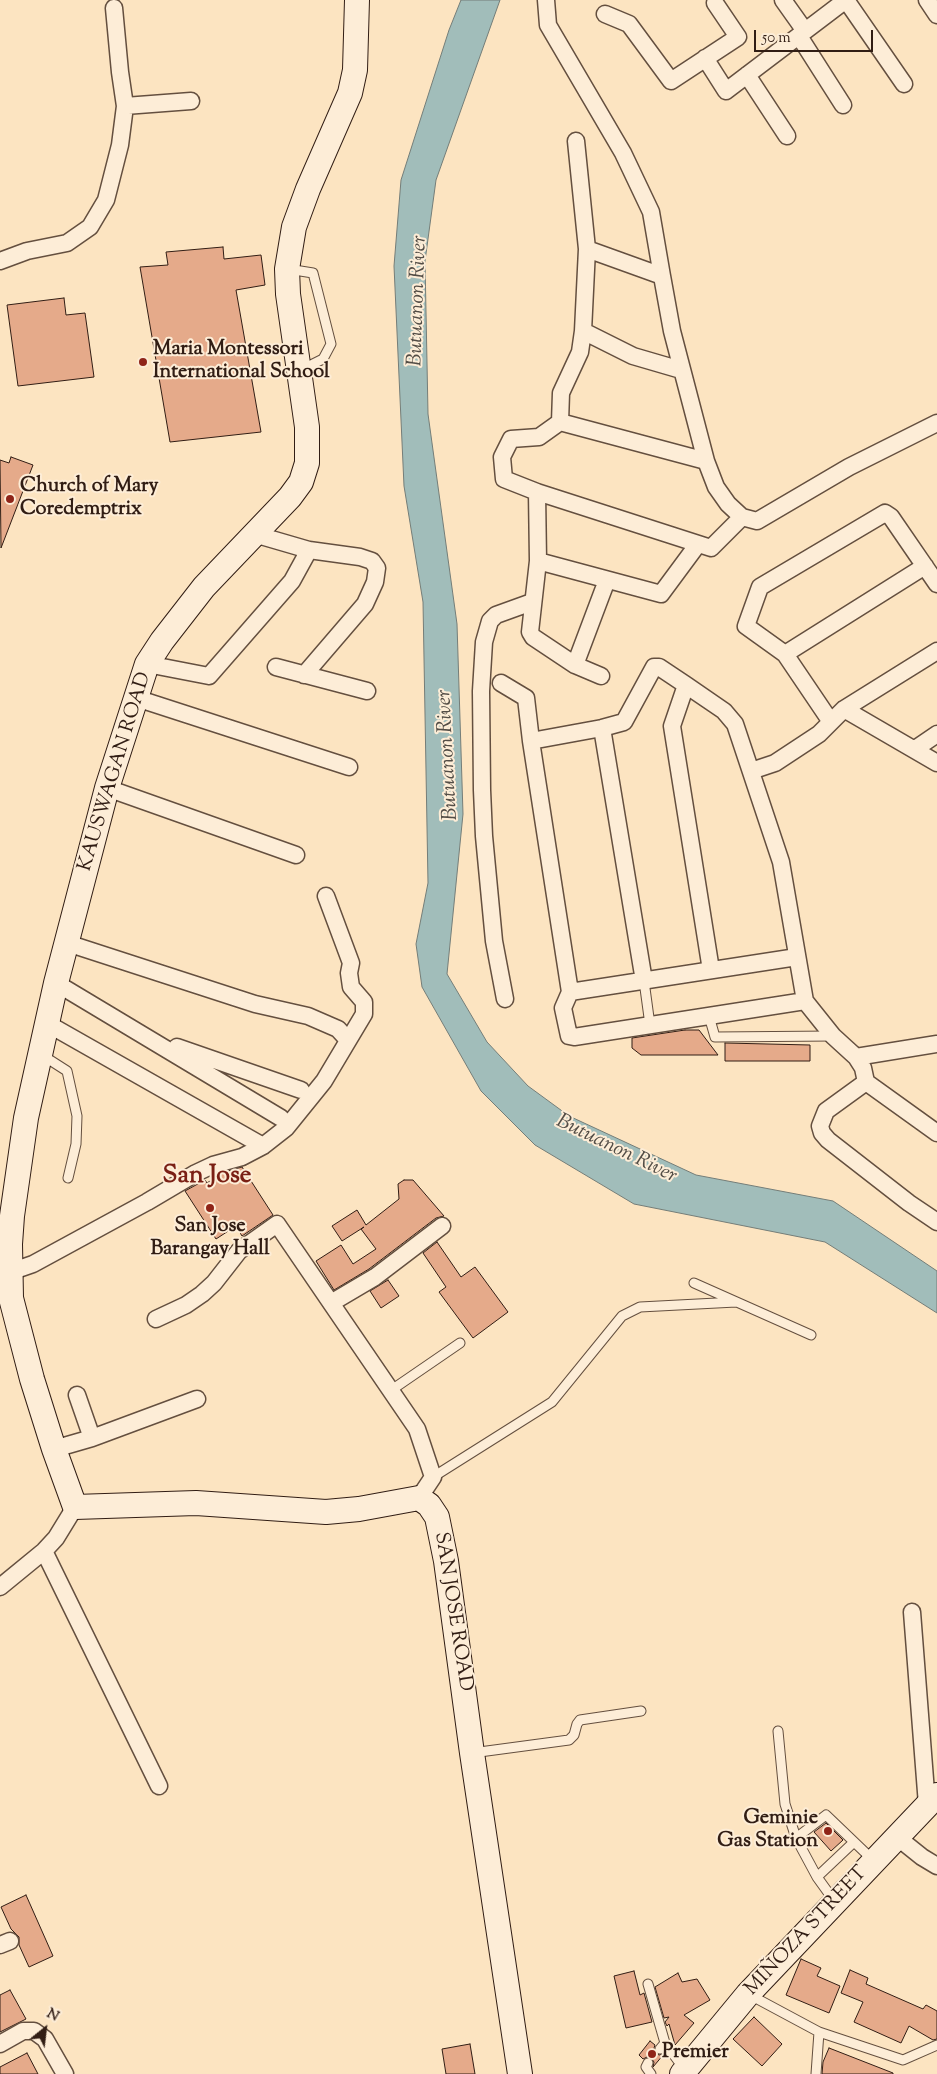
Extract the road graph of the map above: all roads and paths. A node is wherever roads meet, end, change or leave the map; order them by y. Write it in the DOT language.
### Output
graph roads {
  1 [pos="357,0"];
  2 [pos="546,0"];
  3 [pos="783,0"];
  4 [pos="846,0"];
  5 [pos="927,0"];
  6 [pos="715,3"];
  7 [pos="114,8"];
  8 [pos="605,14"];
  9 [pos="937,14"];
  10 [pos="802,34"];
  11 [pos="705,58"];
  12 [pos="746,75"];
  13 [pos="904,84"];
  14 [pos="191,101"];
  15 [pos="843,105"];
  16 [pos="125,106"];
  17 [pos="787,136"];
  18 [pos="576,141"];
  19 [pos="587,249"];
  20 [pos="0,262"];
  21 [pos="287,269"];
  22 [pos="662,276"];
  23 [pos="584,331"];
  24 [pos="681,370"];
  25 [pos="299,371"];
  26 [pos="560,422"];
  27 [pos="937,424"];
  28 [pos="706,462"];
  29 [pos="537,492"];
  30 [pos="742,517"];
  31 [pos="254,534"];
  32 [pos="698,544"];
  33 [pos="309,550"];
  34 [pos="538,561"];
  35 [pos="925,566"];
  36 [pos="607,580"];
  37 [pos="937,584"];
  38 [pos="532,602"];
  39 [pos="937,651"];
  40 [pos="785,654"];
  41 [pos="147,664"];
  42 [pos="574,665"];
  43 [pos="276,668"];
  44 [pos="304,675"];
  45 [pos="601,676"];
  46 [pos="501,683"];
  47 [pos="686,685"];
  48 [pos="367,691"];
  49 [pos="136,698"];
  50 [pos="844,709"];
  51 [pos="830,722"];
  52 [pos="602,728"];
  53 [pos="937,734"];
  54 [pos="531,740"];
  55 [pos="914,748"];
  56 [pos="937,762"];
  57 [pos="349,767"];
  58 [pos="751,771"];
  59 [pos="106,788"];
  60 [pos="296,855"];
  61 [pos="326,896"];
  62 [pos="67,943"];
  63 [pos="797,957"];
  64 [pos="711,970"];
  65 [pos="644,981"];
  66 [pos="56,983"];
  67 [pos="570,992"];
  68 [pos="505,999"];
  69 [pos="805,1001"];
  70 [pos="709,1016"];
  71 [pos="48,1024"];
  72 [pos="650,1025"];
  73 [pos="833,1036"];
  74 [pos="147,1037"];
  75 [pos="348,1040"];
  76 [pos="937,1044"];
  77 [pos="42,1055"];
  78 [pos="856,1057"];
  79 [pos="268,1079"];
  80 [pos="866,1082"];
  81 [pos="301,1090"];
  82 [pos="254,1102"];
  83 [pos="937,1117"];
  84 [pos="280,1118"];
  85 [pos="920,1121"];
  86 [pos="937,1133"];
  87 [pos="263,1146"];
  88 [pos="68,1178"];
  89 [pos="937,1222"];
  90 [pos="442,1226"];
  91 [pos="10,1272"];
  92 [pos="694,1283"];
  93 [pos="5,1301"];
  94 [pos="736,1302"];
  95 [pos="331,1304"];
  96 [pos="156,1319"];
  97 [pos="811,1335"];
  98 [pos="460,1343"];
  99 [pos="390,1390"];
  100 [pos="77,1396"];
  101 [pos="196,1399"];
  102 [pos="92,1438"];
  103 [pos="54,1449"];
  104 [pos="433,1477"];
  105 [pos="419,1498"];
  106 [pos="75,1507"];
  107 [pos="44,1551"];
  108 [pos="0,1587"];
  109 [pos="912,1612"];
  110 [pos="641,1711"];
  111 [pos="778,1731"];
  112 [pos="472,1753"];
  113 [pos="159,1786"];
  114 [pos="932,1800"];
  115 [pos="897,1837"];
  116 [pos="796,1838"];
  117 [pos="854,1842"];
  118 [pos="874,1861"];
  119 [pos="937,1866"];
  120 [pos="817,1877"];
  121 [pos="835,1902"];
  122 [pos="648,1984"];
  123 [pos="748,1994"];
  124 [pos="819,2032"];
  125 [pos="0,2044"];
  126 [pos="937,2045"];
  127 [pos="648,2063"];
  128 [pos="683,2072"];
  129 [pos="65,2074"];
  130 [pos="520,2074"];
  131 [pos="651,2074"];
  132 [pos="816,2074"];
  1 -- 21 [label="street, KAUSWAGAN ROAD"];
  2 -- 22 [label="street"];
  3 -- 10 [label="street"];
  4 -- 10 [label="street"];
  4 -- 13 [label="street"];
  5 -- 9 [label="street"];
  6 -- 11 [label="street"];
  7 -- 16 [label="street"];
  8 -- 11 [label="street"];
  10 -- 12 [label="street"];
  10 -- 15 [label="street"];
  11 -- 12 [label="street"];
  12 -- 17 [label="street"];
  14 -- 16 [label="street"];
  16 -- 20 [label="street"];
  18 -- 19 [label="street"];
  19 -- 22 [label="street"];
  19 -- 23 [label="street"];
  21 -- 25 [label="street, KAUSWAGAN ROAD"];
  21 -- 25 [label="lane"];
  22 -- 24 [label="street"];
  23 -- 24 [label="street"];
  23 -- 26 [label="street"];
  24 -- 28 [label="street"];
  25 -- 31 [label="street, KAUSWAGAN ROAD"];
  26 -- 28 [label="street"];
  26 -- 29 [label="street"];
  27 -- 30 [label="street"];
  28 -- 30 [label="street"];
  29 -- 32 [label="street"];
  29 -- 34 [label="street"];
  30 -- 32 [label="street"];
  31 -- 33 [label="street"];
  31 -- 41 [label="street, KAUSWAGAN ROAD"];
  32 -- 36 [label="street"];
  33 -- 41 [label="street"];
  33 -- 44 [label="street"];
  34 -- 36 [label="street"];
  34 -- 38 [label="street"];
  35 -- 37 [label="street"];
  35 -- 40 [label="street"];
  35 -- 40 [label="street"];
  36 -- 42 [label="street"];
  38 -- 42 [label="street"];
  38 -- 68 [label="street"];
  39 -- 50 [label="street"];
  40 -- 51 [label="street"];
  41 -- 49 [label="street, KAUSWAGAN ROAD"];
  42 -- 45 [label="street"];
  43 -- 44 [label="street"];
  44 -- 48 [label="street"];
  46 -- 54 [label="street"];
  47 -- 52 [label="street"];
  47 -- 58 [label="street"];
  47 -- 64 [label="street"];
  49 -- 57 [label="street"];
  49 -- 59 [label="street, KAUSWAGAN ROAD"];
  50 -- 51 [label="street"];
  50 -- 55 [label="street"];
  51 -- 58 [label="street"];
  52 -- 54 [label="street"];
  52 -- 65 [label="street"];
  53 -- 55 [label="street"];
  54 -- 67 [label="street"];
  55 -- 56 [label="street"];
  58 -- 63 [label="street"];
  59 -- 60 [label="street"];
  59 -- 62 [label="street, KAUSWAGAN ROAD"];
  61 -- 75 [label="street"];
  62 -- 66 [label="street, KAUSWAGAN ROAD"];
  62 -- 75 [label="street"];
  63 -- 64 [label="street"];
  63 -- 69 [label="street"];
  64 -- 65 [label="street"];
  65 -- 67 [label="street"];
  65 -- 72 [label="lane"];
  66 -- 71 [label="street, KAUSWAGAN ROAD"];
  66 -- 74 [label="street"];
  67 -- 72 [label="street"];
  69 -- 70 [label="street"];
  69 -- 73 [label="street"];
  70 -- 72 [label="street"];
  70 -- 73 [label="lane"];
  71 -- 77 [label="street, KAUSWAGAN ROAD"];
  71 -- 87 [label="street"];
  73 -- 78 [label="street"];
  74 -- 79 [label="street"];
  74 -- 82 [label="street"];
  75 -- 87 [label="street"];
  76 -- 78 [label="street"];
  77 -- 88 [label="lane"];
  77 -- 91 [label="street, KAUSWAGAN ROAD"];
  78 -- 80 [label="street"];
  79 -- 81 [label="street"];
  79 -- 82 [label="street"];
  80 -- 85 [label="street"];
  80 -- 89 [label="street"];
  82 -- 84 [label="street"];
  83 -- 85 [label="street"];
  85 -- 86 [label="street"];
  87 -- 91 [label="street"];
  90 -- 95 [label="street"];
  91 -- 93 [label="street, KAUSWAGAN ROAD"];
  92 -- 94 [label="lane"];
  93 -- 103 [label="street, KAUSWAGAN ROAD"];
  94 -- 97 [label="lane"];
  94 -- 104 [label="lane"];
  95 -- 96 [label="street"];
  95 -- 99 [label="street"];
  98 -- 99 [label="lane"];
  99 -- 104 [label="street"];
  100 -- 102 [label="street"];
  101 -- 102 [label="street"];
  102 -- 103 [label="street"];
  103 -- 106 [label="street, KAUSWAGAN ROAD"];
  104 -- 105 [label="street"];
  105 -- 106 [label="street"];
  105 -- 112 [label="street, SAN JOSE ROAD"];
  106 -- 107 [label="street"];
  107 -- 108 [label="street"];
  107 -- 113 [label="street"];
  109 -- 114 [label="street"];
  110 -- 112 [label="lane"];
  111 -- 116 [label="lane"];
  112 -- 130 [label="street, SAN JOSE ROAD"];
  114 -- 115 [label="street, MIÑOZA STREET"];
  115 -- 118 [label="street, MIÑOZA STREET"];
  115 -- 119 [label="street"];
  116 -- 117 [label="lane"];
  116 -- 120 [label="lane"];
  117 -- 118 [label="lane"];
  117 -- 120 [label="lane"];
  118 -- 121 [label="street, MIÑOZA STREET"];
  120 -- 121 [label="lane"];
  121 -- 123 [label="street, MIÑOZA STREET"];
  122 -- 128 [label="lane"];
  123 -- 124 [label="lane"];
  123 -- 128 [label="street, MIÑOZA STREET"];
  124 -- 126 [label="lane"];
  124 -- 132 [label="lane"];
  125 -- 129 [label="street"];
  127 -- 131 [label="lane"];
}
